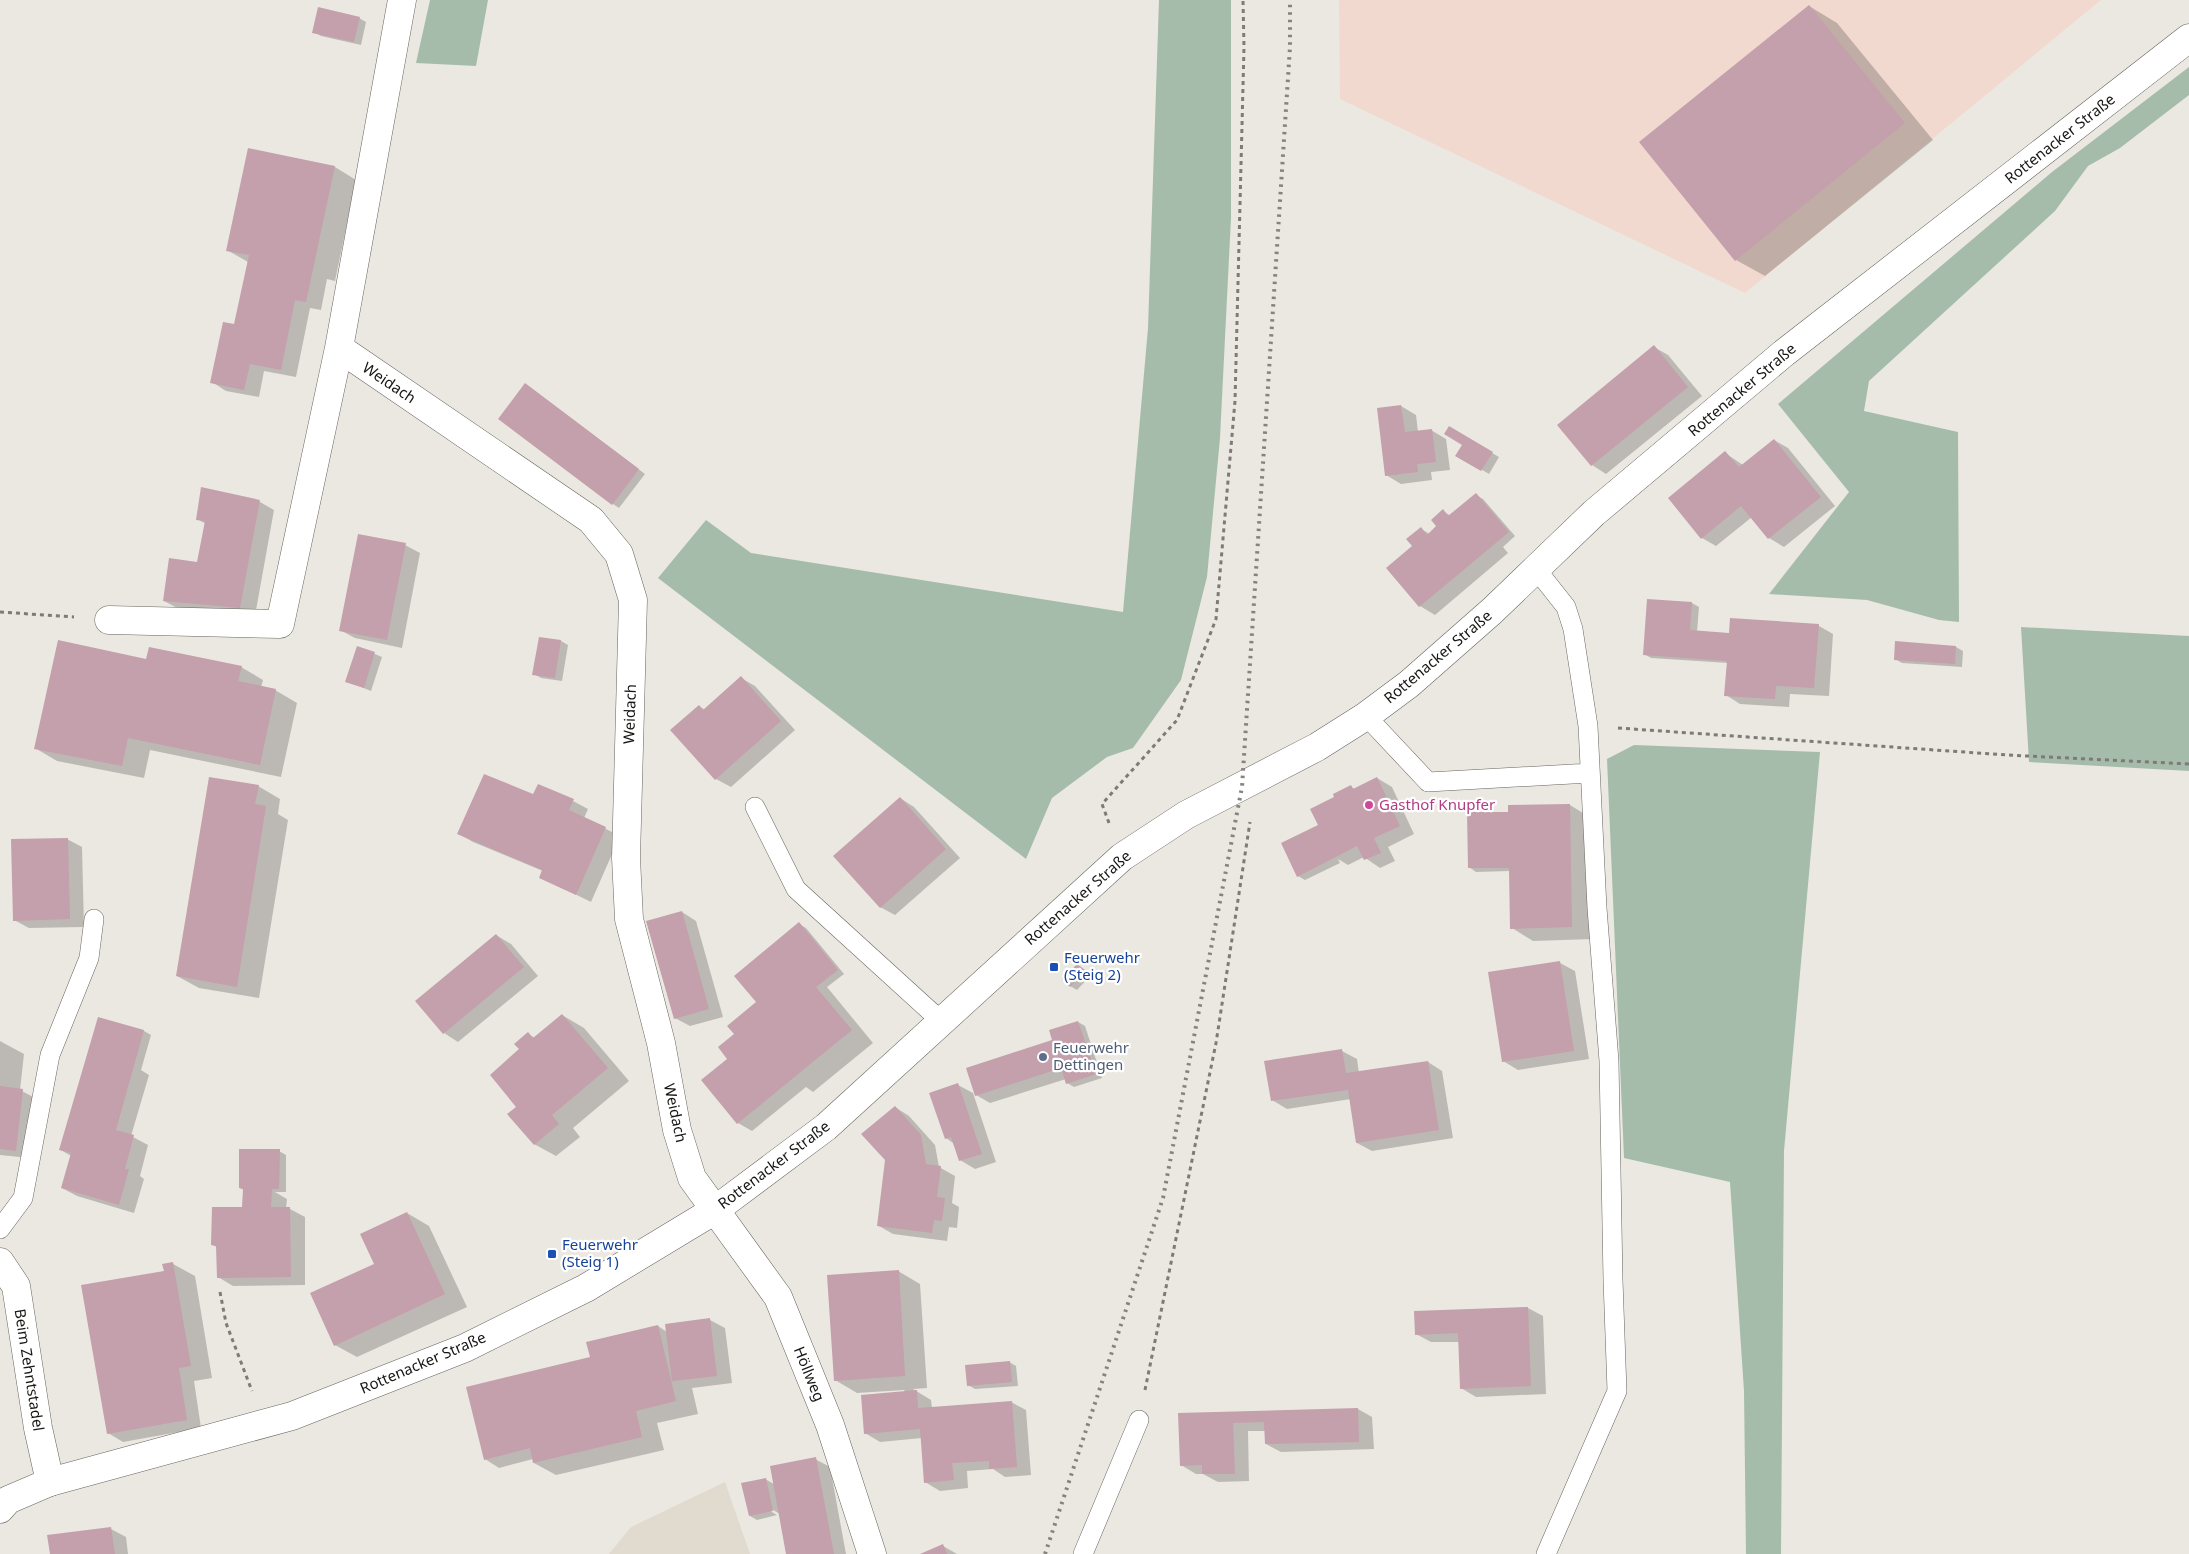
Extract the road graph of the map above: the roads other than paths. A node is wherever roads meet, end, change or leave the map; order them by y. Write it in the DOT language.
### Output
graph roads {
  1 [pos="402,0"];
  2 [pos="2189,38"];
  3 [pos="339,348"];
  4 [pos="1536,569"];
  5 [pos="109,620"];
  6 [pos="1366,716"];
  7 [pos="1590,773"];
  8 [pos="755,807"];
  9 [pos="94,919"];
  10 [pos="941,1021"];
  11 [pos="715,1210"];
  12 [pos="0,1229"];
  13 [pos="0,1262"];
  14 [pos="1139,1420"];
  15 [pos="50,1482"];
  16 [pos="0,1509"];
  17 [pos="872,1554"];
  18 [pos="1083,1554"];
  19 [pos="1546,1554"];
  1 -- 3 [label="main road"];
  2 -- 4 [label="main road, Rottenacker Straße"];
  3 -- 5 [label="main road"];
  3 -- 11 [label="main road, Weidach"];
  4 -- 6 [label="main road, Rottenacker Straße"];
  4 -- 7 [label="lane"];
  6 -- 7 [label="lane"];
  6 -- 10 [label="main road, Rottenacker Straße"];
  7 -- 19 [label="lane"];
  8 -- 10 [label="lane"];
  9 -- 12 [label="lane"];
  10 -- 11 [label="main road, Rottenacker Straße"];
  11 -- 15 [label="main road, Rottenacker Straße"];
  11 -- 17 [label="main road, Höllweg"];
  13 -- 15 [label="main road, Beim Zehntstadel"];
  14 -- 18 [label="lane"];
  15 -- 16 [label="main road, Rottenacker Straße"];
}
